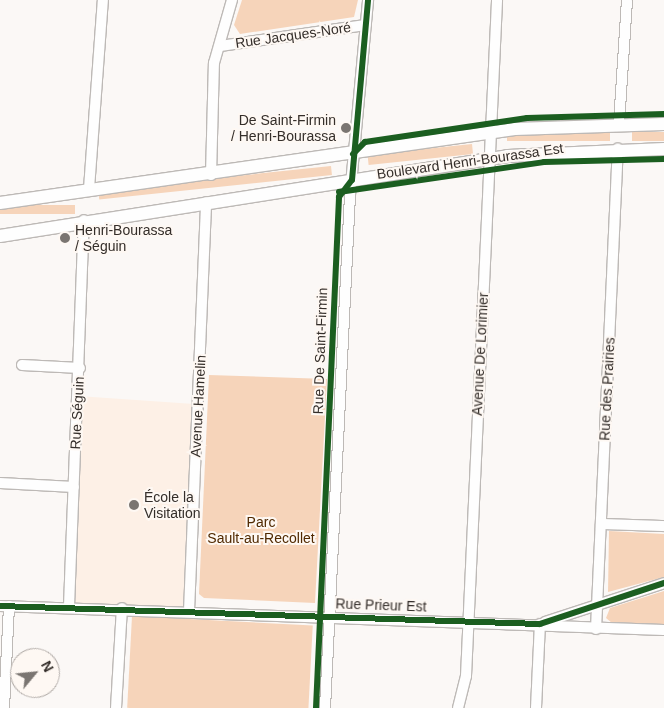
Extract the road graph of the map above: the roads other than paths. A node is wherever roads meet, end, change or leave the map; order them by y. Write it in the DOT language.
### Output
graph roads {
  1 [pos="103,0"];
  2 [pos="232,0"];
  3 [pos="368,0"];
  4 [pos="497,0"];
  5 [pos="627,0"];
  6 [pos="366,25"];
  7 [pos="220,46"];
  8 [pos="619,124"];
  9 [pos="664,124"];
  10 [pos="489,133"];
  11 [pos="618,149"];
  12 [pos="664,149"];
  13 [pos="354,154"];
  14 [pos="491,159"];
  15 [pos="210,175"];
  16 [pos="352,180"];
  17 [pos="89,189"];
  18 [pos="206,202"];
  19 [pos="0,203"];
  20 [pos="84,220"];
  21 [pos="0,236"];
  22 [pos="22,365"];
  23 [pos="80,368"];
  24 [pos="0,484"];
  25 [pos="74,487"];
  26 [pos="600,524"];
  27 [pos="664,526"];
  28 [pos="664,583"];
  29 [pos="598,605"];
  30 [pos="4,606"];
  31 [pos="69,606"];
  32 [pos="122,608"];
  33 [pos="189,611"];
  34 [pos="328,616"];
  35 [pos="468,621"];
  36 [pos="540,624"];
  37 [pos="596,629"];
  38 [pos="664,630"];
  39 [pos="4,708"];
  40 [pos="116,708"];
  41 [pos="325,708"];
  42 [pos="458,708"];
  43 [pos="536,708"];
  1 -- 17 [label="street"];
  2 -- 7 [label="street"];
  3 -- 6 [label="street, Rue De Saint-Firmin"];
  4 -- 10 [label="street, Avenue De Lorimier"];
  5 -- 8 [label="street"];
  6 -- 7 [label="street, Rue Jacques-Noré"];
  6 -- 13 [label="street, Rue De Saint-Firmin"];
  7 -- 15 [label="street"];
  8 -- 9 [label="main road, Boulevard Henri-Bourassa Est"];
  8 -- 10 [label="main road, Boulevard Henri-Bourassa Est"];
  10 -- 13 [label="main road, Boulevard Henri-Bourassa Est"];
  10 -- 14 [label="street, Avenue De Lorimier"];
  11 -- 12 [label="main road, Boulevard Henri-Bourassa Est"];
  11 -- 14 [label="main road, Boulevard Henri-Bourassa Est"];
  11 -- 26 [label="street, Rue des Prairies"];
  13 -- 15 [label="main road, Boulevard Henri-Bourassa Est"];
  13 -- 16 [label="street, Rue De Saint-Firmin"];
  14 -- 16 [label="main road, Boulevard Henri-Bourassa Est"];
  14 -- 35 [label="street, Avenue De Lorimier"];
  15 -- 17 [label="main road, Boulevard Henri-Bourassa Est"];
  16 -- 18 [label="main road, Boulevard Henri-Bourassa Est"];
  16 -- 34 [label="street, Rue De Saint-Firmin"];
  17 -- 19 [label="main road, Boulevard Henri-Bourassa Est"];
  18 -- 20 [label="main road, Boulevard Henri-Bourassa Est"];
  18 -- 33 [label="street, Avenue Hamelin"];
  20 -- 21 [label="main road, Boulevard Henri-Bourassa Est"];
  20 -- 23 [label="street, Rue Séguin"];
  22 -- 23 [label="street"];
  23 -- 25 [label="street, Rue Séguin"];
  24 -- 25 [label="street"];
  25 -- 31 [label="street, Rue Séguin"];
  26 -- 27 [label="street"];
  26 -- 29 [label="street, Rue des Prairies"];
  28 -- 29 [label="street, Rue Prieur Est"];
  29 -- 36 [label="street, Rue Prieur Est"];
  29 -- 37 [label="street, Rue des Prairies"];
  30 -- 31 [label="street, Rue Prieur Est"];
  30 -- 39 [label="street"];
  31 -- 32 [label="street, Rue Prieur Est"];
  32 -- 33 [label="street, Rue Prieur Est"];
  32 -- 40 [label="street"];
  33 -- 34 [label="street, Rue Prieur Est"];
  34 -- 35 [label="street, Rue Prieur Est"];
  34 -- 41 [label="street, Rue De Saint-Firmin"];
  35 -- 36 [label="street, Rue Prieur Est"];
  35 -- 42 [label="street, Avenue De Lorimier"];
  36 -- 37 [label="street, Rue Prieur Est"];
  36 -- 43 [label="street"];
  37 -- 38 [label="street, Rue Prieur Est"];
}
